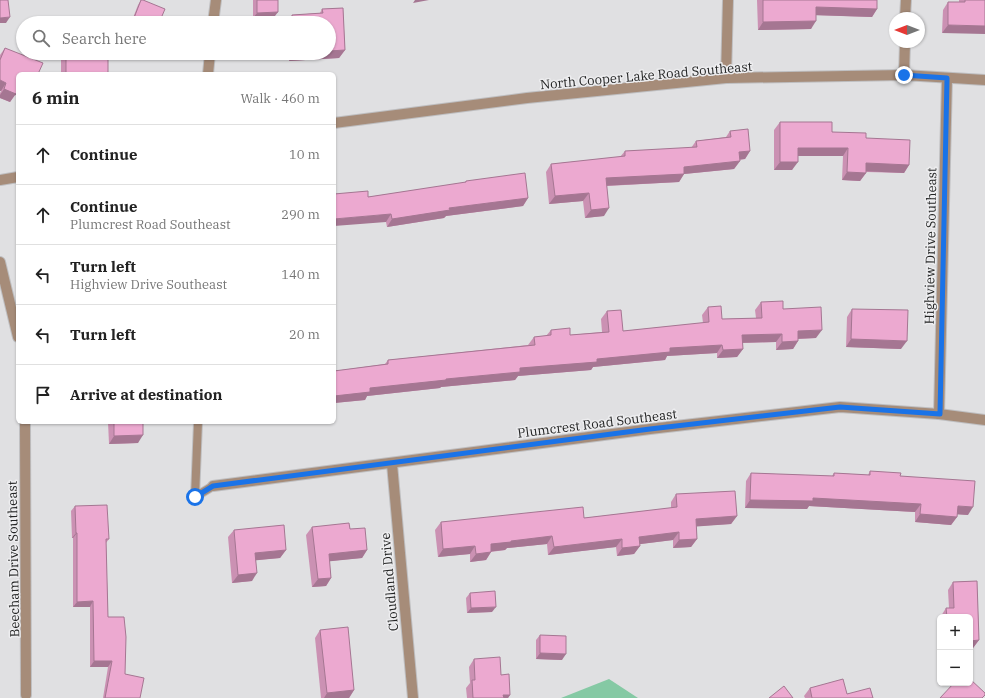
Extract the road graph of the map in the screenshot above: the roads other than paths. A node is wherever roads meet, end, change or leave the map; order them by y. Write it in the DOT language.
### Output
graph roads {
  1 [pos="216,0"];
  2 [pos="728,0"];
  3 [pos="906,0"];
  4 [pos="905,12"];
  5 [pos="214,16"];
  6 [pos="905,48"];
  7 [pos="209,60"];
  8 [pos="208,72"];
  9 [pos="904,75"];
  10 [pos="726,78"];
  11 [pos="947,78"];
  12 [pos="985,80"];
  13 [pos="336,123"];
  14 [pos="16,177"];
  15 [pos="0,180"];
  16 [pos="0,262"];
  17 [pos="16,328"];
  18 [pos="940,414"];
  19 [pos="985,420"];
  20 [pos="25,424"];
  21 [pos="198,424"];
  22 [pos="392,464"];
  23 [pos="213,486"];
  24 [pos="26,695"];
  25 [pos="413,698"];
  1 -- 5 [label="street"];
  2 -- 10 [label="street"];
  3 -- 4 [label="street"];
  6 -- 9 [label="street"];
  7 -- 8 [label="street"];
  9 -- 10 [label="street, North Cooper Lake Road Southeast"];
  9 -- 11 [label="street, North Cooper Lake Road Southeast"];
  10 -- 13 [label="street, North Cooper Lake Road Southeast"];
  11 -- 12 [label="street, North Cooper Lake Road Southeast"];
  11 -- 18 [label="street, Highview Drive Southeast"];
  14 -- 15 [label="street"];
  16 -- 17 [label="street"];
  18 -- 19 [label="street, Plumcrest Road Southeast"];
  18 -- 22 [label="street, Plumcrest Road Southeast"];
  20 -- 24 [label="street, Beecham Drive Southeast"];
  21 -- 23 [label="lane"];
  22 -- 23 [label="street, Plumcrest Road Southeast"];
  22 -- 25 [label="street, Cloudland Drive"];
}
